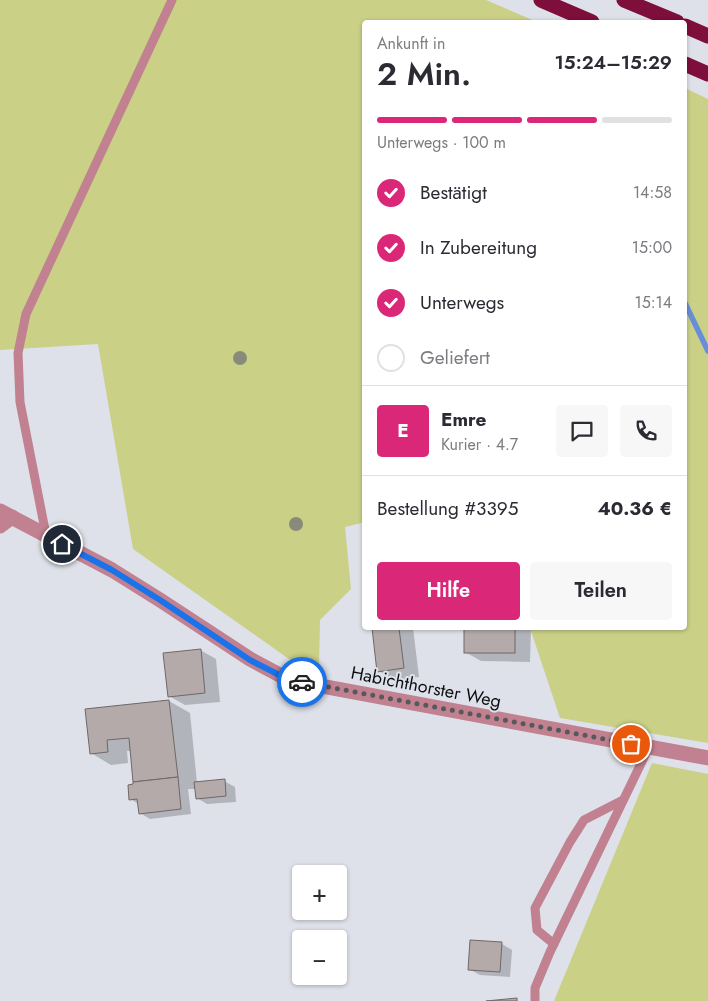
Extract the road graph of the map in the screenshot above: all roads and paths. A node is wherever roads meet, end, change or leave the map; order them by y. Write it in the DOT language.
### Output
graph roads {
  1 [pos="172,0"];
  2 [pos="541,0"];
  3 [pos="624,0"];
  4 [pos="587,20"];
  5 [pos="672,20"];
  6 [pos="687,27"];
  7 [pos="708,36"];
  8 [pos="687,65"];
  9 [pos="708,74"];
  10 [pos="4,518"];
  11 [pos="46,535"];
  12 [pos="649,747"];
  13 [pos="708,758"];
  14 [pos="624,800"];
  15 [pos="554,944"];
  16 [pos="535,1001"];
  1 -- 11 [label="lane"];
  2 -- 4 [label="highway"];
  3 -- 5 [label="highway"];
  6 -- 7 [label="highway"];
  8 -- 9 [label="highway"];
  10 -- 11 [label="street, Habichthorster Weg"];
  11 -- 12 [label="street, Habichthorster Weg"];
  12 -- 13 [label="street, Habichthorster Weg"];
  12 -- 14 [label="lane"];
  14 -- 15 [label="lane"];
  14 -- 15 [label="lane"];
  15 -- 16 [label="lane"];
}
